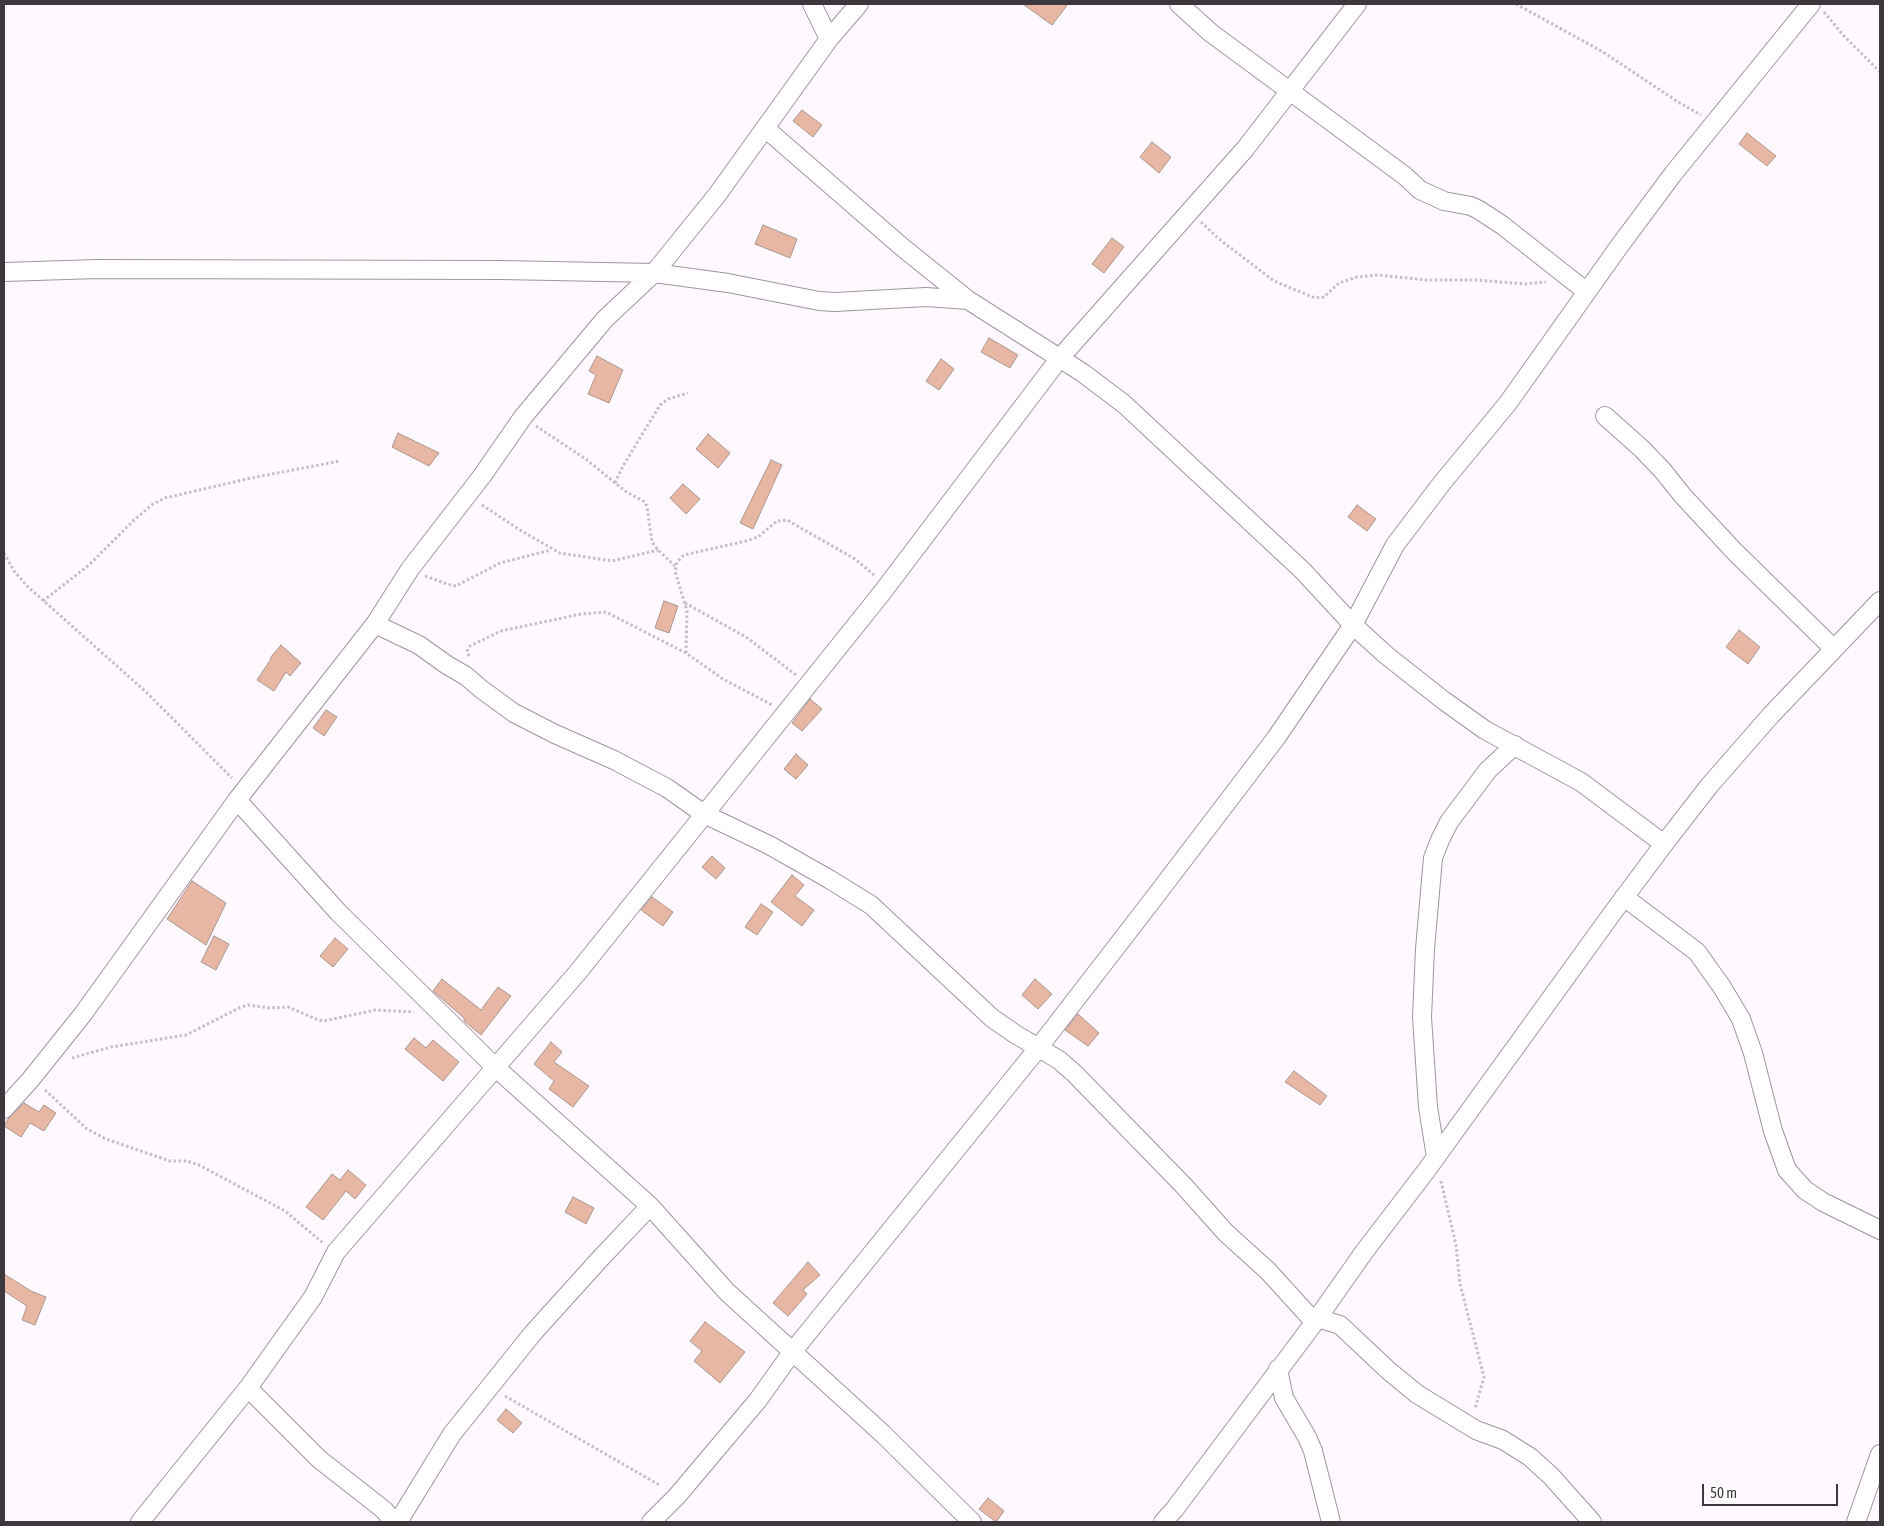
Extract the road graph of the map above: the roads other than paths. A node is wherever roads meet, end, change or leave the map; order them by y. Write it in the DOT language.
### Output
graph roads {
  1 [pos="812,4"];
  2 [pos="859,4"];
  3 [pos="1179,4"];
  4 [pos="1357,4"];
  5 [pos="1817,7"];
  6 [pos="829,39"];
  7 [pos="1289,90"];
  8 [pos="765,128"];
  9 [pos="4,272"];
  10 [pos="654,273"];
  11 [pos="1587,292"];
  12 [pos="968,300"];
  13 [pos="1059,359"];
  14 [pos="1605,416"];
  15 [pos="1880,601"];
  16 [pos="375,624"];
  17 [pos="1353,625"];
  18 [pos="1834,648"];
  19 [pos="1515,745"];
  20 [pos="241,795"];
  21 [pos="704,814"];
  22 [pos="1664,844"];
  23 [pos="1624,897"];
  24 [pos="1039,1047"];
  25 [pos="495,1067"];
  26 [pos="4,1109"];
  27 [pos="1436,1157"];
  28 [pos="650,1206"];
  29 [pos="1880,1230"];
  30 [pos="1317,1318"];
  31 [pos="793,1351"];
  32 [pos="1278,1369"];
  33 [pos="248,1388"];
  34 [pos="1880,1454"];
  35 [pos="140,1522"];
  36 [pos="396,1522"];
  37 [pos="651,1522"];
  38 [pos="972,1522"];
  39 [pos="1162,1522"];
  40 [pos="1331,1522"];
  41 [pos="1592,1522"];
  42 [pos="1856,1522"];
  1 -- 6 [label="street"];
  2 -- 6 [label="street"];
  3 -- 7 [label="street"];
  4 -- 7 [label="street"];
  5 -- 11 [label="street"];
  6 -- 8 [label="street"];
  7 -- 11 [label="street"];
  7 -- 13 [label="street"];
  8 -- 10 [label="street"];
  8 -- 12 [label="street"];
  9 -- 10 [label="street"];
  10 -- 12 [label="street"];
  10 -- 16 [label="street"];
  11 -- 17 [label="street"];
  12 -- 13 [label="street"];
  13 -- 17 [label="street"];
  13 -- 21 [label="street"];
  14 -- 18 [label="street"];
  15 -- 18 [label="street"];
  16 -- 20 [label="street"];
  16 -- 21 [label="street"];
  17 -- 19 [label="street"];
  17 -- 24 [label="street"];
  18 -- 22 [label="street"];
  19 -- 22 [label="street"];
  19 -- 27 [label="street"];
  20 -- 25 [label="street"];
  20 -- 26 [label="street"];
  21 -- 24 [label="street"];
  21 -- 25 [label="street"];
  22 -- 23 [label="street"];
  23 -- 27 [label="street"];
  23 -- 29 [label="street"];
  24 -- 30 [label="street"];
  24 -- 31 [label="street"];
  25 -- 28 [label="street"];
  25 -- 33 [label="street"];
  27 -- 30 [label="street"];
  28 -- 31 [label="street"];
  28 -- 36 [label="street"];
  30 -- 32 [label="street"];
  30 -- 41 [label="street"];
  31 -- 37 [label="street"];
  31 -- 38 [label="street"];
  32 -- 39 [label="street"];
  32 -- 40 [label="street"];
  33 -- 35 [label="street"];
  33 -- 36 [label="street"];
  34 -- 42 [label="street"];
}
